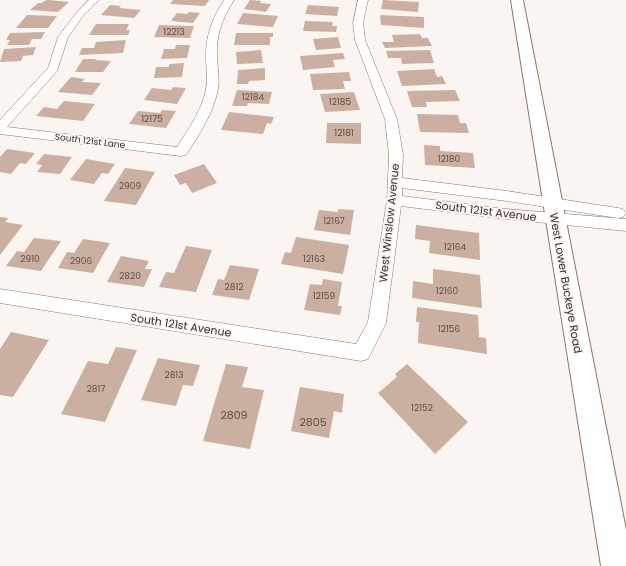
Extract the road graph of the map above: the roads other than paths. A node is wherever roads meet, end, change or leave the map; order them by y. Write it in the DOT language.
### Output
graph roads {
  1 [pos="94,0"];
  2 [pos="229,0"];
  3 [pos="363,0"];
  4 [pos="517,0"];
  5 [pos="0,127"];
  6 [pos="0,130"];
  7 [pos="395,182"];
  8 [pos="394,200"];
  9 [pos="553,211"];
  10 [pos="626,214"];
  11 [pos="626,225"];
  12 [pos="0,296"];
  13 [pos="361,353"];
  14 [pos="617,566"];
  1 -- 5 [label="street"];
  2 -- 6 [label="street, South 121st Lane"];
  3 -- 7 [label="street, West Winslow Avenue"];
  4 -- 9 [label="main road, West Lower Buckeye Road"];
  7 -- 8 [label="street, West Winslow Avenue"];
  7 -- 9 [label="street, South 121st Avenue"];
  8 -- 9 [label="street, South 121st Avenue"];
  8 -- 13 [label="street, West Winslow Avenue"];
  9 -- 10 [label="street, South 121st Avenue"];
  9 -- 11 [label="street, South 121st Avenue"];
  9 -- 14 [label="main road, West Lower Buckeye Road"];
  12 -- 13 [label="street, South 121st Avenue"];
}
